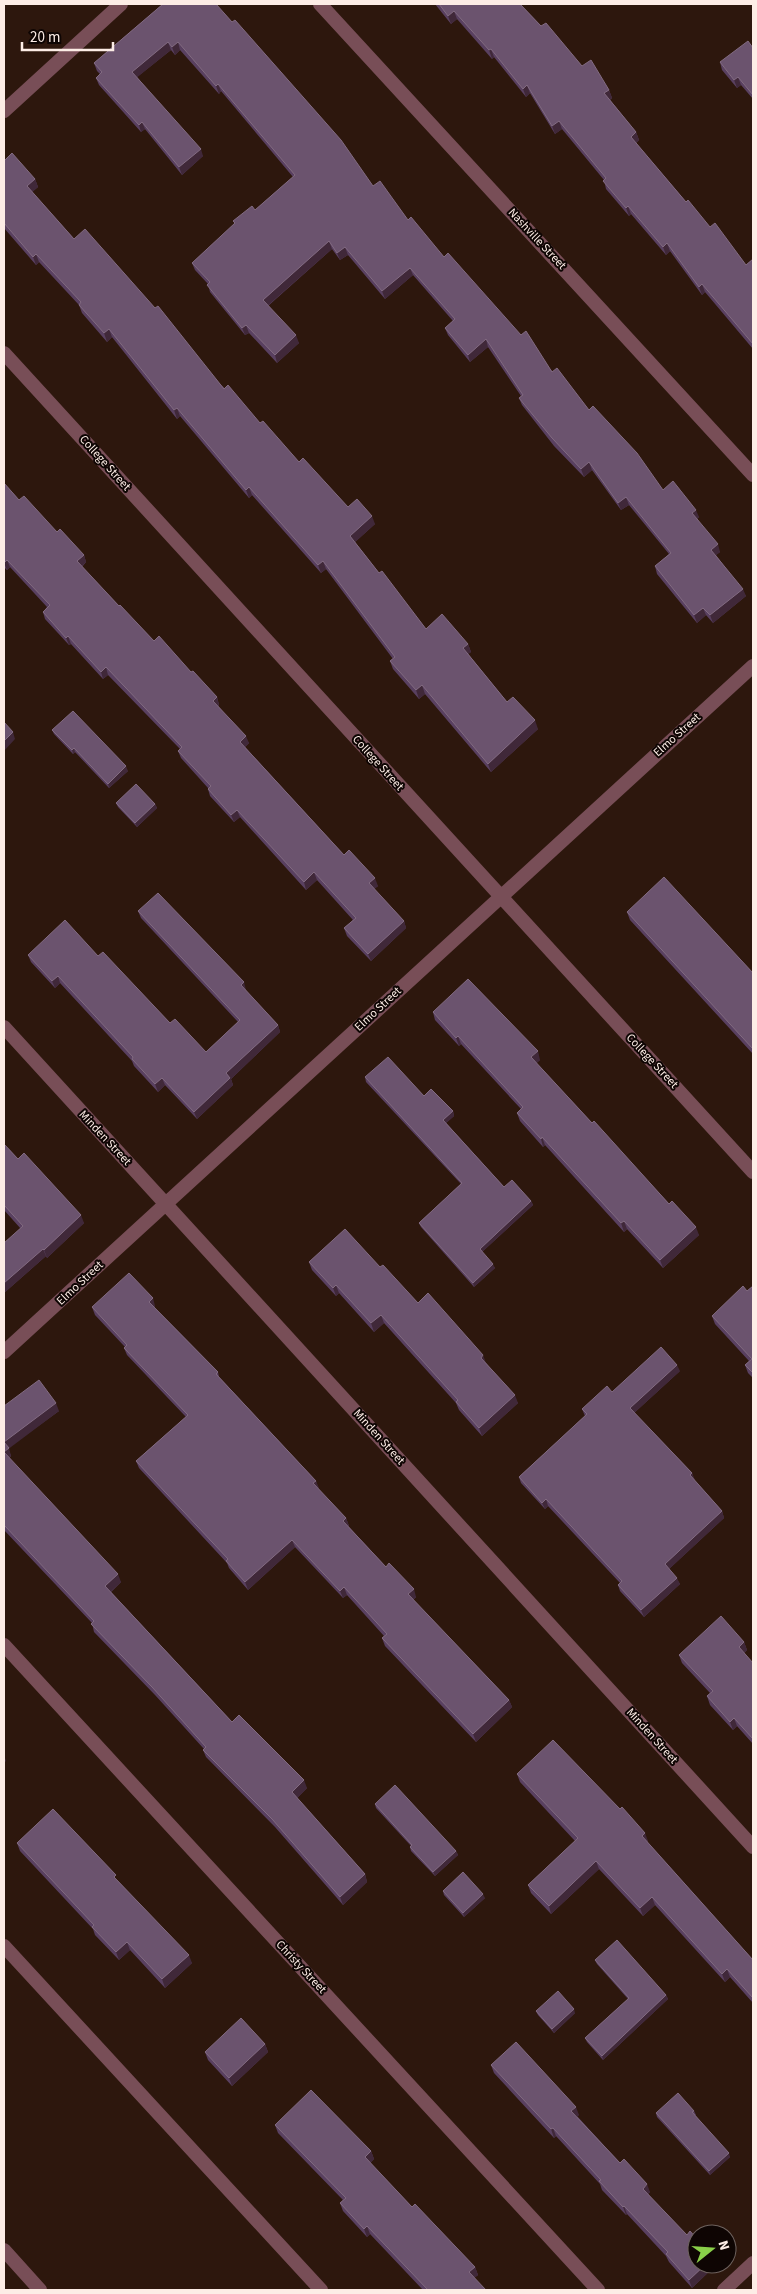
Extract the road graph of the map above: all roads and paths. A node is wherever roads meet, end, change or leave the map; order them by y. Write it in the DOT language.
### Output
graph roads {
  1 [pos="121,4"];
  2 [pos="320,4"];
  3 [pos="4,111"];
  4 [pos="4,353"];
  5 [pos="753,475"];
  6 [pos="753,666"];
  7 [pos="501,897"];
  8 [pos="4,1027"];
  9 [pos="753,1172"];
  10 [pos="166,1204"];
  11 [pos="4,1352"];
  12 [pos="4,1645"];
  13 [pos="753,1847"];
  14 [pos="4,1946"];
  15 [pos="4,2250"];
  16 [pos="753,2263"];
  17 [pos="40,2290"];
  18 [pos="321,2290"];
  19 [pos="598,2290"];
  20 [pos="724,2290"];
  1 -- 3 [label="street"];
  2 -- 5 [label="street, Nashville Street"];
  4 -- 7 [label="street, College Street"];
  6 -- 7 [label="street, Elmo Street"];
  7 -- 9 [label="street, College Street"];
  7 -- 10 [label="street, Elmo Street"];
  8 -- 10 [label="street, Minden Street"];
  10 -- 11 [label="street, Elmo Street"];
  10 -- 13 [label="street, Minden Street"];
  12 -- 19 [label="street, Christy Street"];
  14 -- 18 [label="street"];
  15 -- 17 [label="street"];
  16 -- 20 [label="street"];
}
